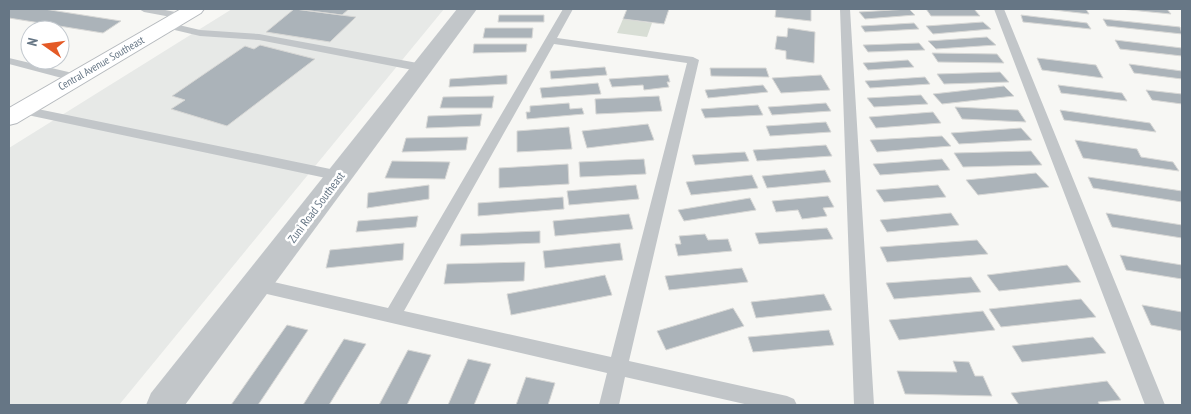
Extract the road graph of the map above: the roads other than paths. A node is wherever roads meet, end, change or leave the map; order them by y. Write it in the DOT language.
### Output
graph roads {
  1 [pos="144,9"];
  2 [pos="468,9"];
  3 [pos="568,9"];
  4 [pos="845,9"];
  5 [pos="999,9"];
  6 [pos="181,17"];
  7 [pos="551,40"];
  8 [pos="9,62"];
  9 [pos="422,68"];
  10 [pos="77,78"];
  11 [pos="16,114"];
  12 [pos="340,176"];
  13 [pos="256,285"];
  14 [pos="392,316"];
  15 [pos="618,367"];
  16 [pos="164,405"];
  17 [pos="609,405"];
  18 [pos="787,405"];
  19 [pos="864,405"];
  20 [pos="1154,405"];
  1 -- 6 [label="lane"];
  2 -- 9 [label="street, Zuni Road Southeast"];
  3 -- 7 [label="lane"];
  4 -- 19 [label="lane"];
  5 -- 20 [label="lane"];
  6 -- 9 [label="lane"];
  6 -- 10 [label="main road, Central Avenue Southeast"];
  7 -- 14 [label="lane"];
  7 -- 15 [label="lane"];
  8 -- 10 [label="lane"];
  9 -- 12 [label="street, Zuni Road Southeast"];
  10 -- 11 [label="main road, Central Avenue Southeast"];
  11 -- 12 [label="lane"];
  12 -- 13 [label="street, Zuni Road Southeast"];
  13 -- 14 [label="lane"];
  13 -- 16 [label="street, Zuni Road Southeast"];
  14 -- 15 [label="lane"];
  15 -- 17 [label="lane"];
  15 -- 18 [label="lane"];
}
